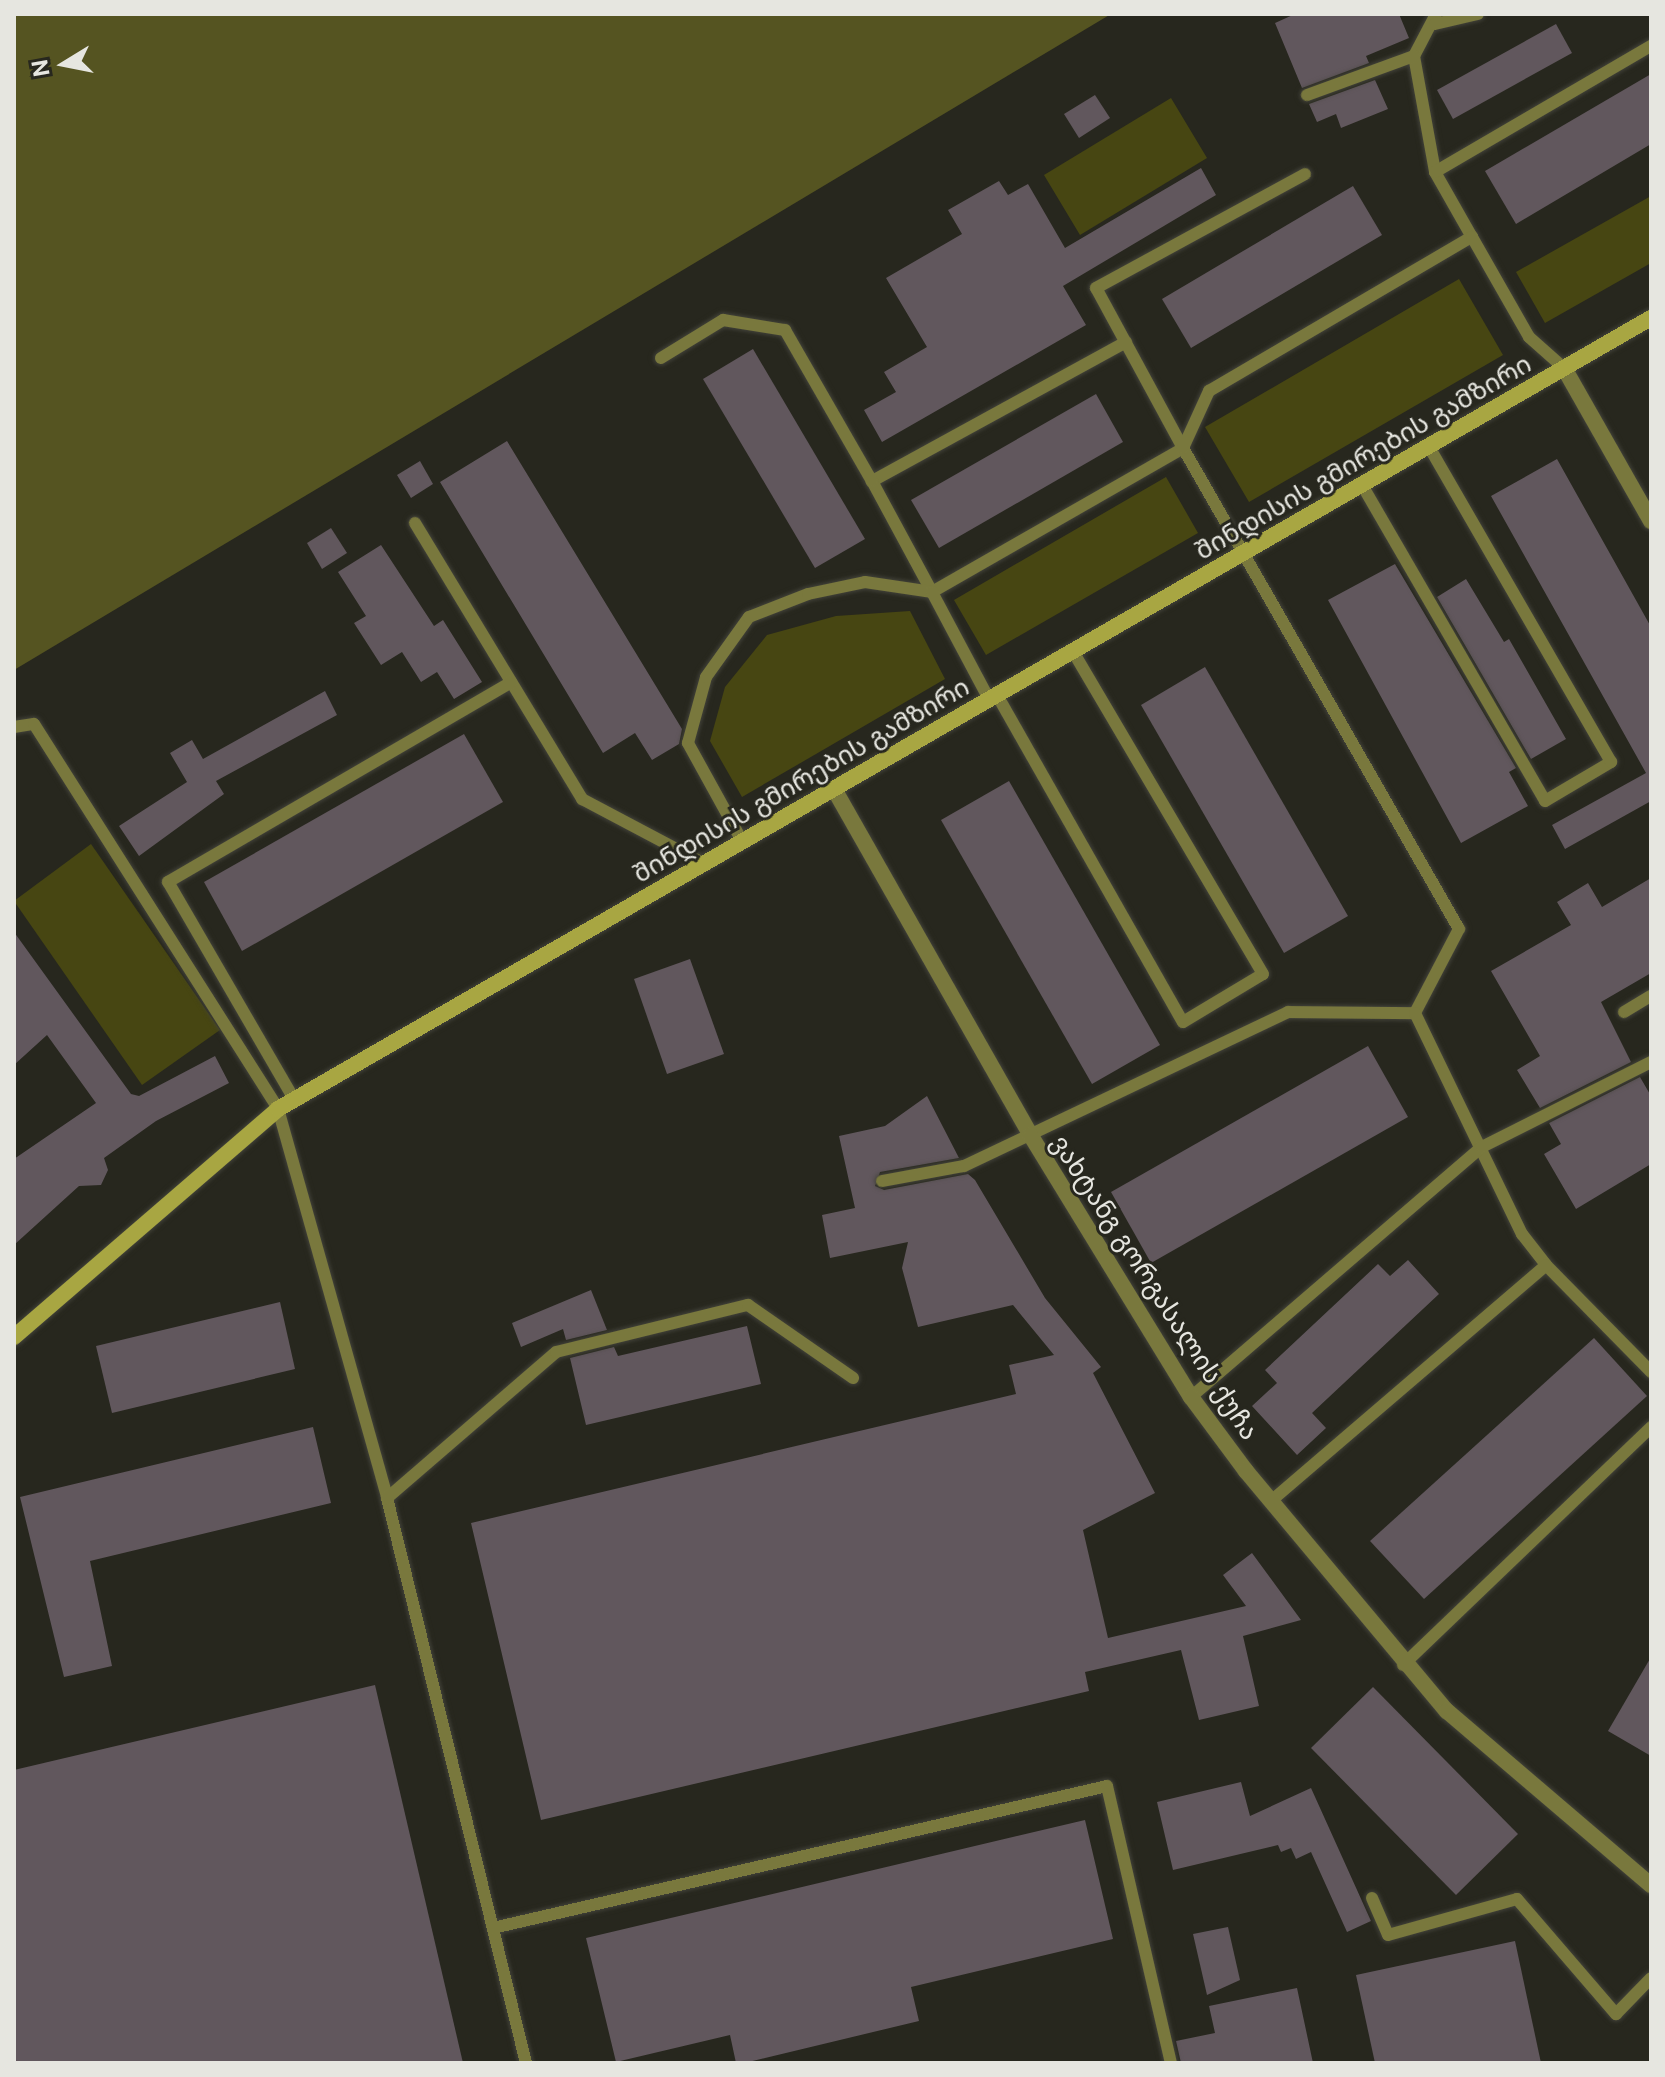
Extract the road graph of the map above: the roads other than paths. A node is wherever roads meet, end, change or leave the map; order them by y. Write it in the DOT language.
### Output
graph roads {
  1 [pos="1478,14"];
  2 [pos="1435,19"];
  3 [pos="1651,46"];
  4 [pos="1414,56"];
  5 [pos="1307,95"];
  6 [pos="1435,172"];
  7 [pos="1305,174"];
  8 [pos="1472,237"];
  9 [pos="1651,318"];
  10 [pos="1126,342"];
  11 [pos="661,358"];
  12 [pos="1564,368"];
  13 [pos="1429,447"];
  14 [pos="1183,448"];
  15 [pos="872,481"];
  16 [pos="1362,485"];
  17 [pos="1651,521"];
  18 [pos="415,523"];
  19 [pos="1244,552"];
  20 [pos="932,592"];
  21 [pos="1073,651"];
  22 [pos="511,682"];
  23 [pos="993,697"];
  24 [pos="14,727"];
  25 [pos="834,789"];
  26 [pos="742,841"];
  27 [pos="705,864"];
  28 [pos="1651,996"];
  29 [pos="1624,1012"];
  30 [pos="1415,1013"];
  31 [pos="1651,1062"];
  32 [pos="294,1099"];
  33 [pos="278,1109"];
  34 [pos="1031,1136"];
  35 [pos="1482,1147"];
  36 [pos="882,1181"];
  37 [pos="1546,1265"];
  38 [pos="14,1337"];
  39 [pos="1651,1372"];
  40 [pos="853,1378"];
  41 [pos="1191,1397"];
  42 [pos="1651,1427"];
  43 [pos="387,1498"];
  44 [pos="1271,1501"];
  45 [pos="1403,1665"];
  46 [pos="1651,1885"];
  47 [pos="1372,1898"];
  48 [pos="493,1928"];
  49 [pos="1651,1978"];
  50 [pos="526,2063"];
  51 [pos="1171,2063"];
  1 -- 2 [label="lane"];
  2 -- 4 [label="lane"];
  3 -- 6 [label="lane"];
  4 -- 5 [label="lane"];
  4 -- 6 [label="lane"];
  6 -- 8 [label="lane"];
  7 -- 10 [label="lane"];
  8 -- 12 [label="lane"];
  8 -- 14 [label="lane"];
  9 -- 12 [label="main road, შინდისის გმირების გამზირი"];
  10 -- 14 [label="lane"];
  10 -- 15 [label="lane"];
  11 -- 15 [label="lane"];
  12 -- 13 [label="main road, შინდისის გმირების გამზირი"];
  12 -- 17 [label="street"];
  13 -- 16 [label="main road, შინდისის გმირების გამზირი"];
  13 -- 16 [label="lane"];
  14 -- 19 [label="lane"];
  14 -- 20 [label="lane"];
  15 -- 20 [label="lane"];
  16 -- 19 [label="main road, შინდისის გმირების გამზირი"];
  18 -- 22 [label="lane"];
  19 -- 21 [label="main road, შინდისის გმირების გამზირი"];
  19 -- 30 [label="lane"];
  20 -- 23 [label="lane"];
  20 -- 26 [label="lane"];
  21 -- 23 [label="main road, შინდისის გმირების გამზირი"];
  21 -- 23 [label="lane"];
  22 -- 27 [label="lane"];
  22 -- 32 [label="lane"];
  23 -- 25 [label="main road, შინდისის გმირების გამზირი"];
  24 -- 33 [label="lane"];
  25 -- 26 [label="main road, შინდისის გმირების გამზირი"];
  25 -- 34 [label="street, ვახტანგ გორგასალის ქუჩა"];
  26 -- 27 [label="main road, შინდისის გმირების გამზირი"];
  27 -- 32 [label="main road, შინდისის გმირების გამზირი"];
  28 -- 29 [label="lane"];
  30 -- 34 [label="lane"];
  30 -- 35 [label="lane"];
  31 -- 35 [label="lane"];
  32 -- 33 [label="main road, შინდისის გმირების გამზირი"];
  33 -- 38 [label="main road, შინდისის გმირების გამზირი"];
  33 -- 43 [label="lane"];
  34 -- 36 [label="lane"];
  34 -- 41 [label="street, ვახტანგ გორგასალის ქუჩა"];
  35 -- 37 [label="lane"];
  35 -- 41 [label="lane"];
  37 -- 39 [label="lane"];
  37 -- 44 [label="lane"];
  40 -- 43 [label="lane"];
  41 -- 44 [label="street, ვახტანგ გორგასალის ქუჩა"];
  42 -- 45 [label="lane"];
  43 -- 48 [label="lane"];
  44 -- 45 [label="street, ვახტანგ გორგასალის ქუჩა"];
  45 -- 46 [label="street, ვახტანგ გორგასალის ქუჩა"];
  47 -- 49 [label="lane"];
  48 -- 50 [label="lane"];
  48 -- 51 [label="lane"];
}
